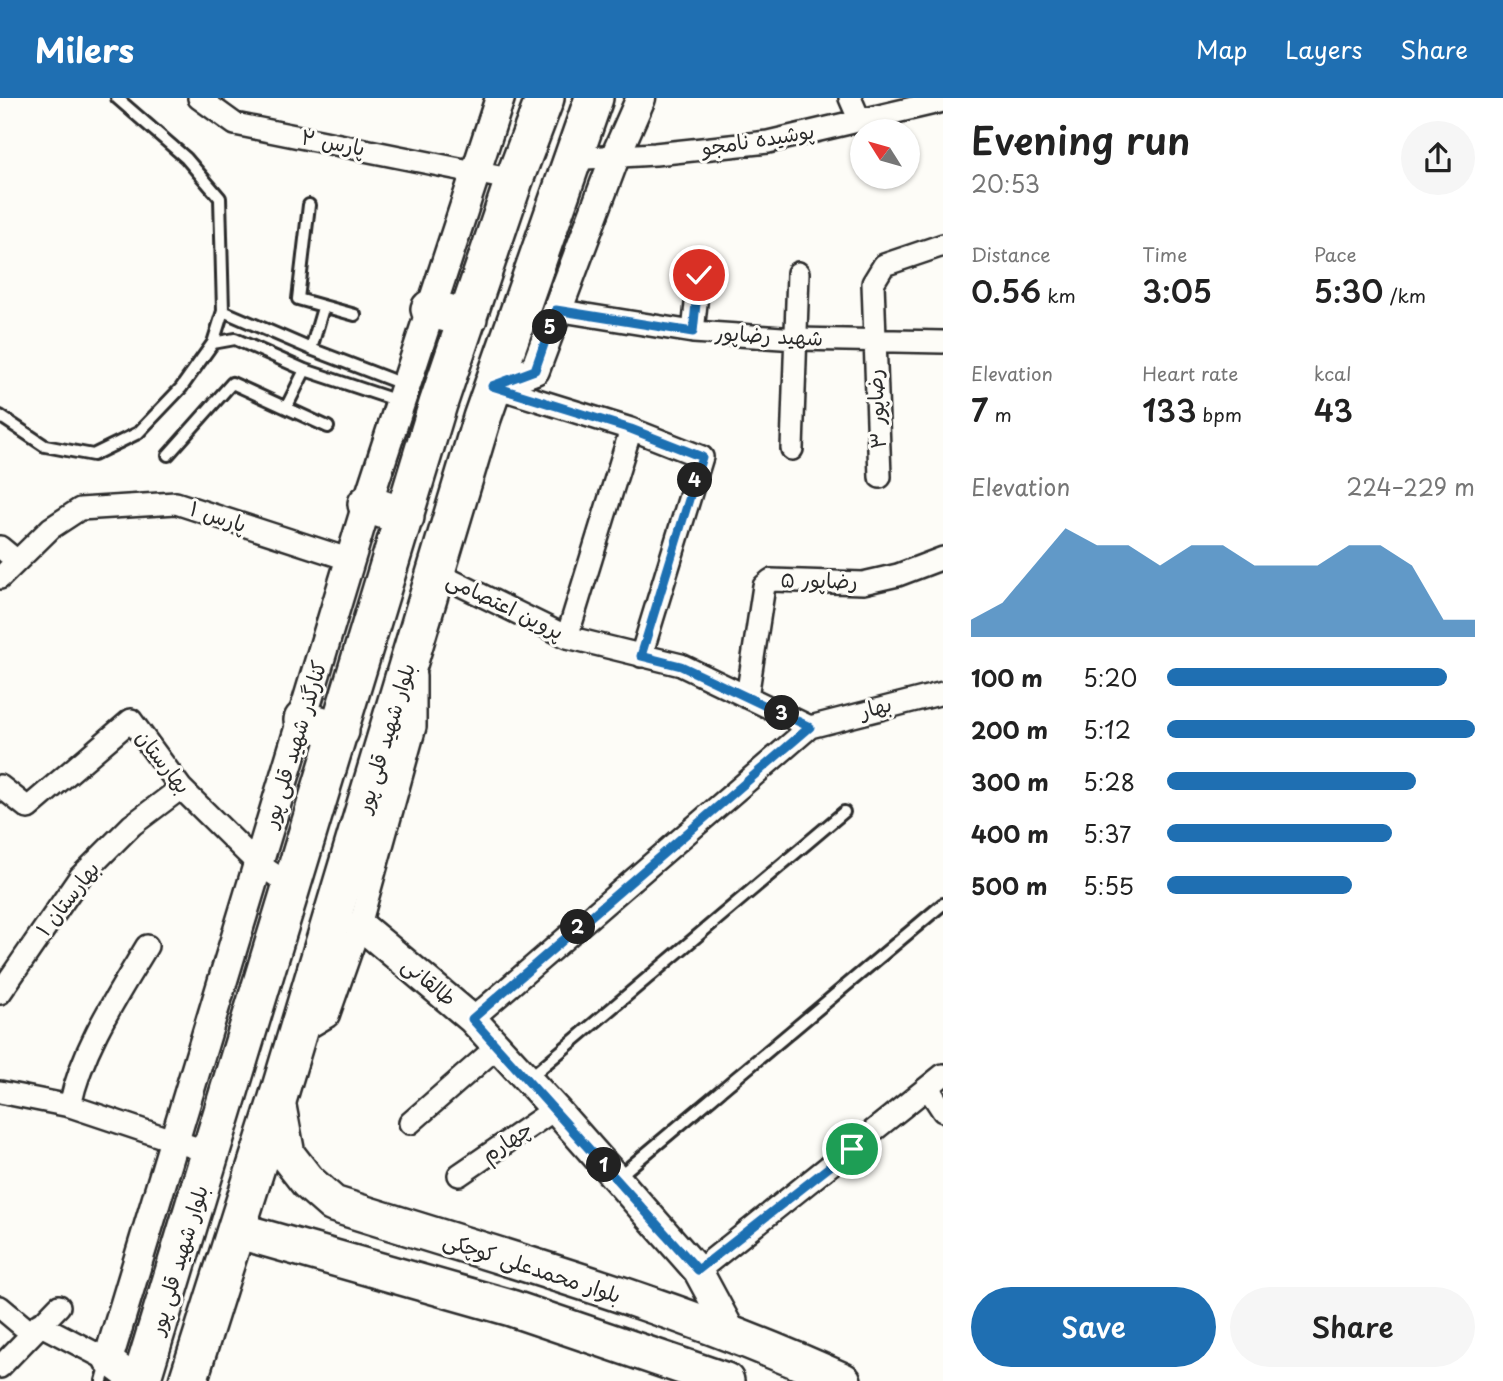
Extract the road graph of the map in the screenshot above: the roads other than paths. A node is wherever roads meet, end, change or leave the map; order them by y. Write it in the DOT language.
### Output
graph roads {
  1 [pos="117,98"];
  2 [pos="199,98"];
  3 [pos="500,98"];
  4 [pos="545,98"];
  5 [pos="594,98"];
  6 [pos="641,98"];
  7 [pos="850,98"];
  8 [pos="943,101"];
  9 [pos="859,119"];
  10 [pos="868,119"];
  11 [pos="850,123"];
  12 [pos="615,157"];
  13 [pos="570,159"];
  14 [pos="474,171"];
  15 [pos="514,180"];
  16 [pos="309,205"];
  17 [pos="943,245"];
  18 [pos="798,273"];
  19 [pos="699,275"];
  20 [pos="323,308"];
  21 [pos="430,309"];
  22 [pos="556,310"];
  23 [pos="223,311"];
  24 [pos="355,315"];
  25 [pos="468,318"];
  26 [pos="693,332"];
  27 [pos="797,339"];
  28 [pos="874,341"];
  29 [pos="943,342"];
  30 [pos="213,343"];
  31 [pos="310,349"];
  32 [pos="305,370"];
  33 [pos="492,386"];
  34 [pos="403,393"];
  35 [pos="287,406"];
  36 [pos="0,416"];
  37 [pos="328,428"];
  38 [pos="631,429"];
  39 [pos="792,449"];
  40 [pos="168,455"];
  41 [pos="880,477"];
  42 [pos="367,504"];
  43 [pos="405,517"];
  44 [pos="0,547"];
  45 [pos="943,558"];
  46 [pos="351,560"];
  47 [pos="17,562"];
  48 [pos="436,572"];
  49 [pos="0,578"];
  50 [pos="567,638"];
  51 [pos="416,639"];
  52 [pos="641,656"];
  53 [pos="943,693"];
  54 [pos="747,696"];
  55 [pos="303,720"];
  56 [pos="810,727"];
  57 [pos="340,731"];
  58 [pos="0,786"];
  59 [pos="181,788"];
  60 [pos="844,812"];
  61 [pos="257,863"];
  62 [pos="293,887"];
  63 [pos="943,905"];
  64 [pos="360,925"];
  65 [pos="147,946"];
  66 [pos="0,993"];
  67 [pos="258,1001"];
  68 [pos="472,1019"];
  69 [pos="296,1035"];
  70 [pos="498,1046"];
  71 [pos="528,1079"];
  72 [pos="936,1082"];
  73 [pos="0,1092"];
  74 [pos="277,1101"];
  75 [pos="70,1106"];
  76 [pos="555,1110"];
  77 [pos="943,1111"];
  78 [pos="410,1123"];
  79 [pos="176,1143"];
  80 [pos="211,1153"];
  81 [pos="459,1175"];
  82 [pos="615,1179"];
  83 [pos="333,1204"];
  84 [pos="236,1230"];
  85 [pos="319,1252"];
  86 [pos="525,1265"];
  87 [pos="698,1270"];
  88 [pos="172,1283"];
  89 [pos="216,1294"];
  90 [pos="59,1306"];
  91 [pos="0,1307"];
  92 [pos="511,1308"];
  93 [pos="35,1329"];
  94 [pos="732,1335"];
  95 [pos="0,1367"];
  96 [pos="105,1371"];
  97 [pos="138,1381"];
  98 [pos="188,1381"];
  99 [pos="726,1381"];
  100 [pos="844,1381"];
  1 -- 23 [label="lane"];
  2 -- 14 [label="street, پارس ۲"];
  3 -- 14 [label="street, کنارگذر شهید قلی پور"];
  4 -- 15 [label="highway, بلوار شهید قلی پور"];
  5 -- 13 [label="highway, بلوار شهید قلی پور"];
  6 -- 12 [label="street"];
  7 -- 9 [label="street"];
  8 -- 10 [label="street, پوشیده نامجو"];
  11 -- 12 [label="street, پوشیده نامجو"];
  12 -- 13 [label="street, پوشیده نامجو"];
  12 -- 22 [label="street"];
  13 -- 33 [label="highway, بلوار شهید قلی پور"];
  14 -- 15 [label="street, پارس ۲"];
  14 -- 21 [label="street, کنارگذر شهید قلی پور"];
  15 -- 25 [label="highway, بلوار شهید قلی پور"];
  16 -- 20 [label="lane"];
  17 -- 28 [label="street, رضاپور ۳"];
  18 -- 27 [label="street"];
  19 -- 26 [label="street"];
  20 -- 24 [label="lane"];
  20 -- 31 [label="lane"];
  21 -- 25 [label="highway"];
  21 -- 34 [label="street, کنارگذر شهید قلی پور"];
  22 -- 26 [label="street, شهید رضاپور"];
  22 -- 33 [label="street"];
  23 -- 30 [label="lane"];
  23 -- 31 [label="lane"];
  25 -- 43 [label="highway, بلوار شهید قلی پور"];
  26 -- 27 [label="street, شهید رضاپور"];
  27 -- 28 [label="street, شهید رضاپور"];
  27 -- 39 [label="street"];
  28 -- 29 [label="street, شهید رضاپور"];
  28 -- 41 [label="street, رضاپور ۳"];
  30 -- 32 [label="lane"];
  30 -- 36 [label="lane"];
  31 -- 34 [label="lane"];
  32 -- 34 [label="lane"];
  32 -- 35 [label="lane"];
  33 -- 38 [label="street"];
  33 -- 48 [label="highway, بلوار شهید قلی پور"];
  34 -- 42 [label="street, کنارگذر شهید قلی پور"];
  35 -- 37 [label="lane"];
  35 -- 40 [label="lane"];
  38 -- 50 [label="street"];
  38 -- 52 [label="street"];
  42 -- 43 [label="highway"];
  42 -- 46 [label="street, کنارگذر شهید قلی پور"];
  43 -- 57 [label="highway, بلوار شهید قلی پور"];
  44 -- 47 [label="street"];
  45 -- 54 [label="street, رضاپور ۵"];
  46 -- 47 [label="street, پارس ۱"];
  46 -- 55 [label="street, کنارگذر شهید قلی پور"];
  47 -- 49 [label="street, پارس ۱"];
  48 -- 50 [label="street, پروین اعتصامی"];
  48 -- 51 [label="highway, بلوار شهید قلی پور"];
  50 -- 52 [label="street, پروین اعتصامی"];
  51 -- 64 [label="street"];
  51 -- 69 [label="highway, بلوار شهید قلی پور"];
  52 -- 54 [label="street, پروین اعتصامی"];
  53 -- 56 [label="street, بهار"];
  54 -- 56 [label="street, پروین اعتصامی"];
  55 -- 57 [label="highway"];
  55 -- 61 [label="street, کنارگذر شهید قلی پور"];
  56 -- 68 [label="street"];
  57 -- 62 [label="highway, بلوار شهید قلی پور"];
  58 -- 59 [label="street, بهارستان"];
  59 -- 61 [label="street, بهارستان"];
  59 -- 66 [label="street, بهارستان ۱"];
  60 -- 71 [label="lane"];
  61 -- 62 [label="street, بهارستان"];
  61 -- 79 [label="street, کنارگذر شهید قلی پور"];
  62 -- 67 [label="highway, بلوار شهید قلی پور"];
  63 -- 82 [label="lane"];
  64 -- 68 [label="street, طالقانی"];
  64 -- 69 [label="street"];
  65 -- 75 [label="street"];
  67 -- 80 [label="highway, بلوار شهید قلی پور"];
  67 -- 84 [label="highway"];
  68 -- 70 [label="street, طالقانی"];
  69 -- 74 [label="highway, بلوار شهید قلی پور"];
  70 -- 71 [label="street, طالقانی"];
  70 -- 78 [label="street"];
  71 -- 76 [label="street, طالقانی"];
  72 -- 77 [label="street"];
  72 -- 87 [label="street"];
  73 -- 75 [label="street"];
  74 -- 83 [label="main road, بلوار محمدعلی کوچکی"];
  74 -- 84 [label="highway, بلوار شهید قلی پور"];
  75 -- 79 [label="street"];
  76 -- 81 [label="street, چهارم"];
  76 -- 82 [label="street, طالقانی"];
  79 -- 80 [label="street"];
  79 -- 96 [label="street, کنارگذر شهید قلی پور"];
  80 -- 88 [label="highway, بلوار شهید قلی پور"];
  82 -- 87 [label="street, طالقانی"];
  83 -- 85 [label="main road"];
  83 -- 86 [label="main road, بلوار محمدعلی کوچکی"];
  84 -- 85 [label="main road"];
  84 -- 89 [label="highway, بلوار شهید قلی پور"];
  85 -- 92 [label="main road"];
  86 -- 92 [label="main road"];
  86 -- 94 [label="main road, بلوار محمدعلی کوچکی"];
  87 -- 94 [label="street, طالقانی"];
  88 -- 89 [label="highway"];
  88 -- 97 [label="highway, بلوار شهید قلی پور"];
  89 -- 98 [label="highway, بلوار شهید قلی پور"];
  90 -- 93 [label="street"];
  91 -- 93 [label="street"];
  92 -- 99 [label="main road"];
  93 -- 95 [label="street"];
  93 -- 96 [label="street"];
  94 -- 100 [label="main road, بلوار محمدعلی کوچکی"];
  96 -- 97 [label="street"];
}
